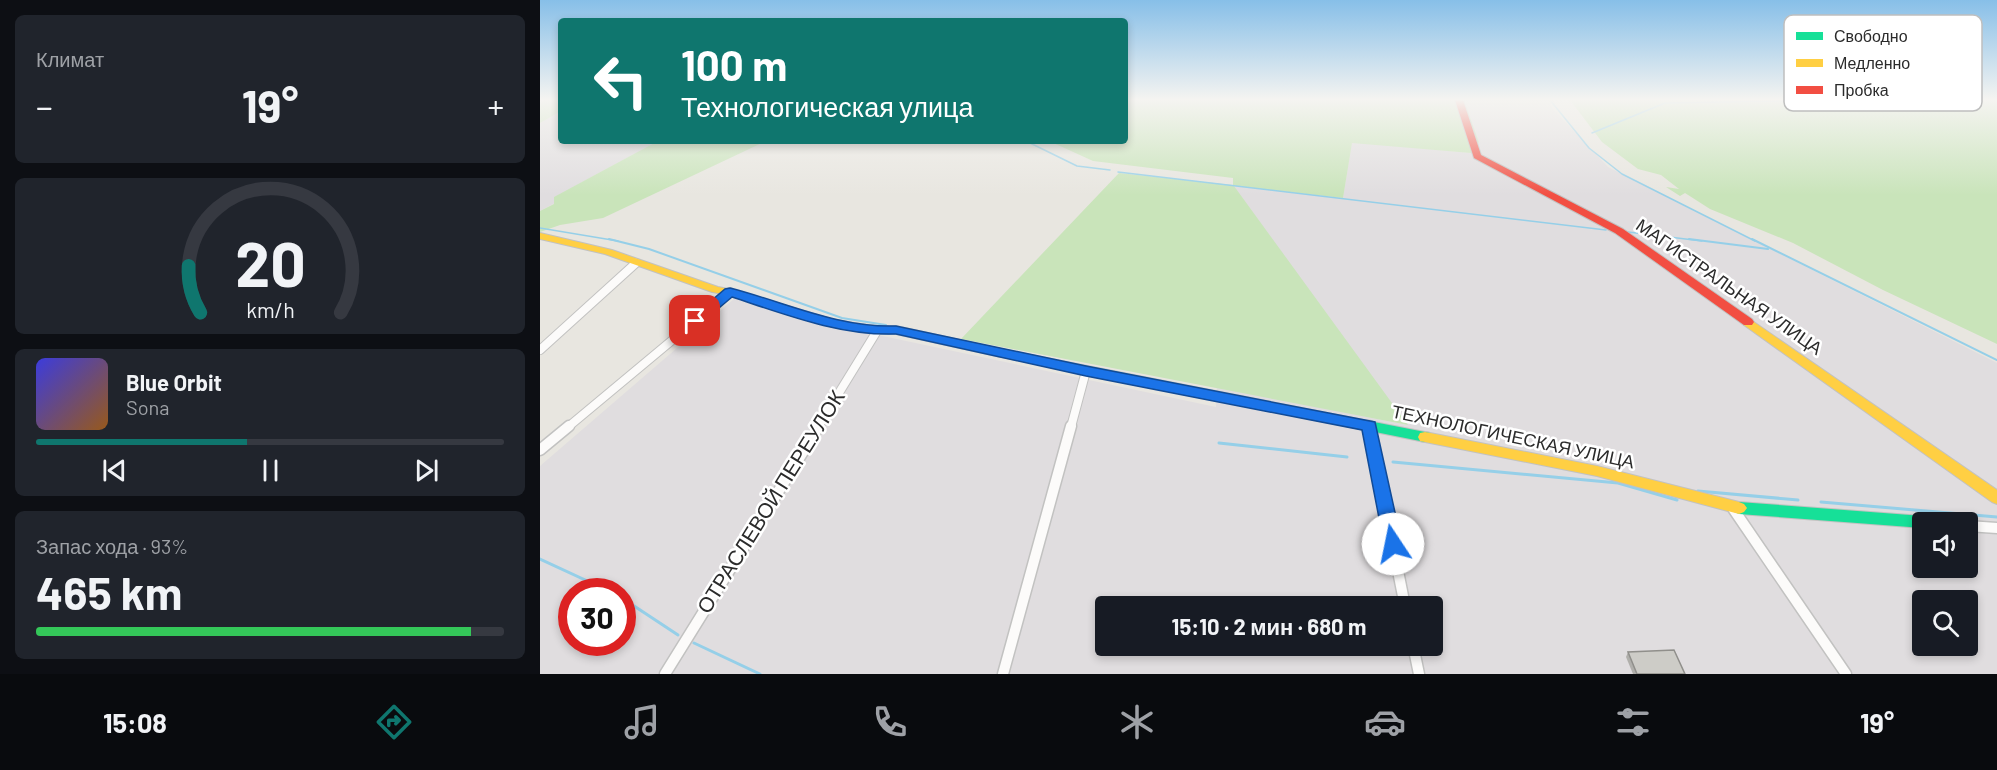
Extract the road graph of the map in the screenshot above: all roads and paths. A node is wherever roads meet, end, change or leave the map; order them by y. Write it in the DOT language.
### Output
graph roads {
  1 [pos="1469,131"];
  2 [pos="540,236"];
  3 [pos="636,263"];
  4 [pos="730,292"];
  5 [pos="877,331"];
  6 [pos="540,350"];
  7 [pos="1086,371"];
  8 [pos="1369,426"];
  9 [pos="540,450"];
  10 [pos="1997,498"];
  11 [pos="1732,507"];
  12 [pos="1912,521"];
  13 [pos="1978,527"];
  14 [pos="1997,528"];
  15 [pos="1403,596"];
  16 [pos="1415,656"];
  17 [pos="665,674"];
  18 [pos="1004,674"];
  19 [pos="1419,674"];
  20 [pos="1846,674"];
  1 -- 10 [label="street, МАГИСТРАЛЬНАЯ УЛИЦА"];
  2 -- 3 [label="street, ТЕХНОЛОГИЧЕСКАЯ УЛИЦА"];
  3 -- 4 [label="street, ТЕХНОЛОГИЧЕСКАЯ УЛИЦА"];
  3 -- 6 [label="street"];
  4 -- 5 [label="street, ТЕХНОЛОГИЧЕСКАЯ УЛИЦА"];
  4 -- 9 [label="street"];
  5 -- 7 [label="street, ТЕХНОЛОГИЧЕСКАЯ УЛИЦА"];
  5 -- 17 [label="street, ОТРАСЛЕВОЙ ПЕРЕУЛОК"];
  7 -- 8 [label="street, ТЕХНОЛОГИЧЕСКАЯ УЛИЦА"];
  7 -- 18 [label="street"];
  8 -- 11 [label="street, ТЕХНОЛОГИЧЕСКАЯ УЛИЦА"];
  8 -- 15 [label="street"];
  11 -- 12 [label="street, ТЕХНОЛОГИЧЕСКАЯ УЛИЦА"];
  11 -- 20 [label="street"];
  13 -- 14 [label="street"];
  16 -- 19 [label="street"];
}
